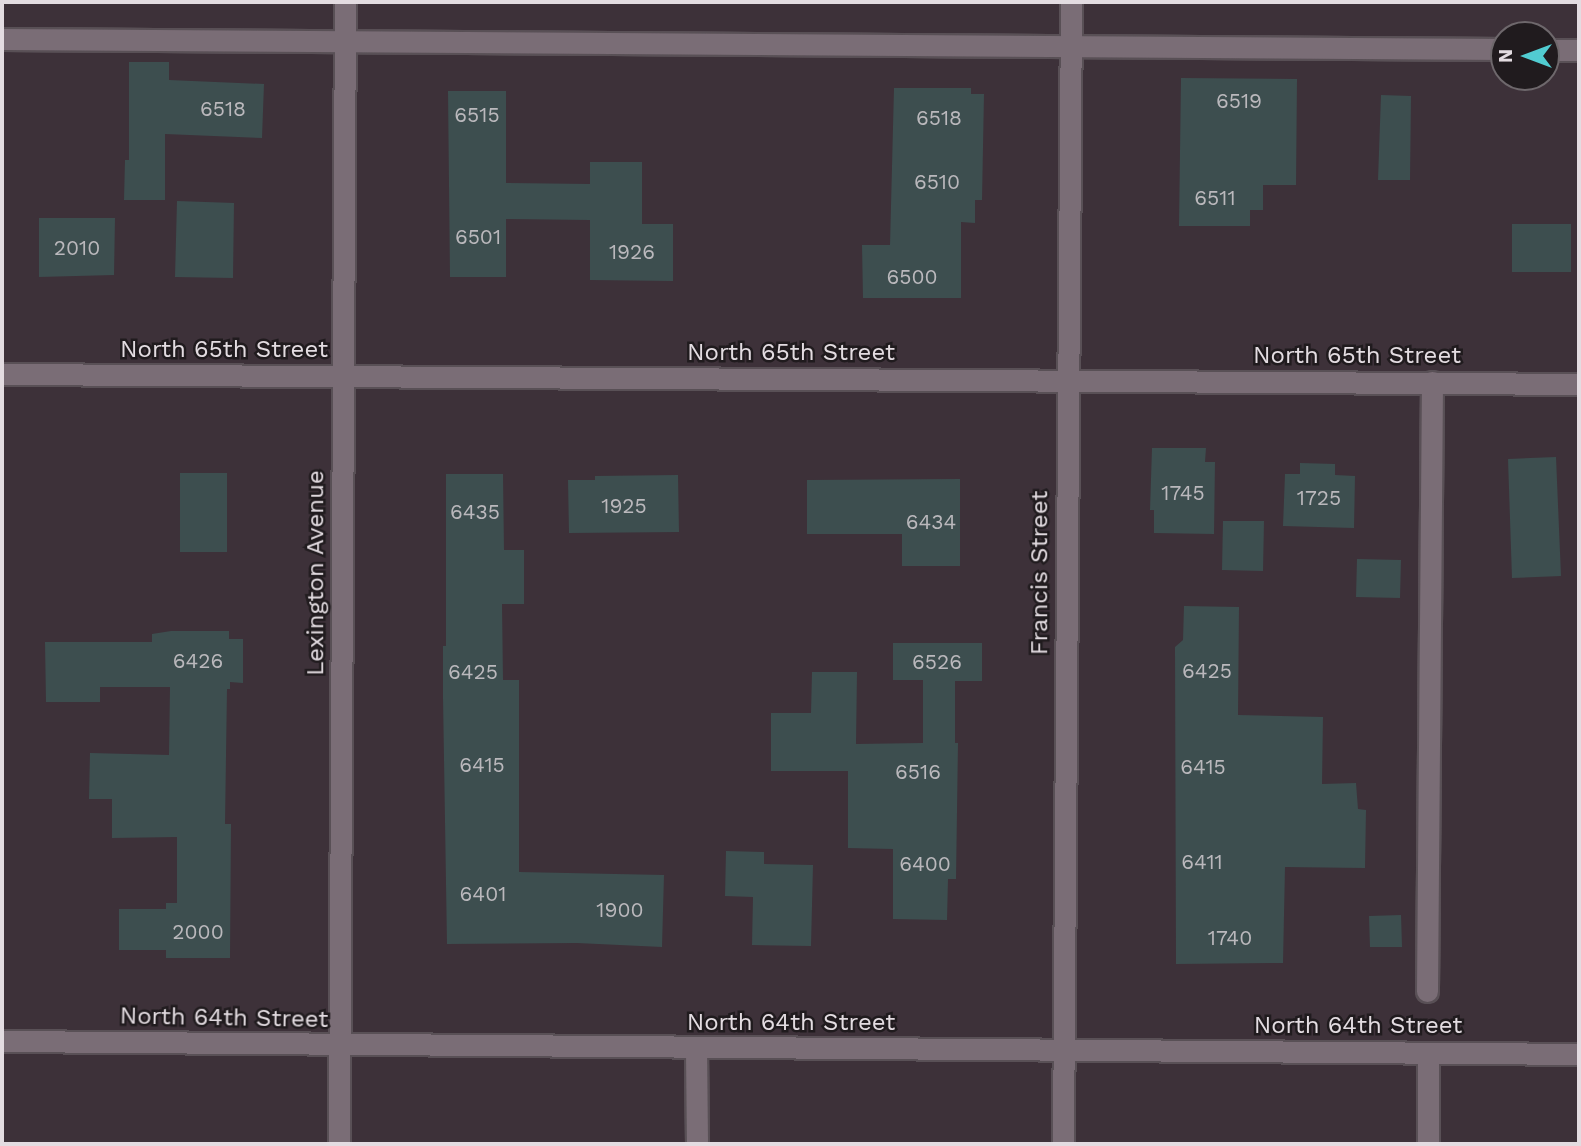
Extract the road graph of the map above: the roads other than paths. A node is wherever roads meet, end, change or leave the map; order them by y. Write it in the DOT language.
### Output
graph roads {
  1 [pos="345,2"];
  2 [pos="1071,2"];
  3 [pos="2,39"];
  4 [pos="345,41"];
  5 [pos="1071,47"];
  6 [pos="1490,49"];
  7 [pos="1560,50"];
  8 [pos="1579,50"];
  9 [pos="2,374"];
  10 [pos="344,377"];
  11 [pos="1068,382"];
  12 [pos="1432,382"];
  13 [pos="1579,384"];
  14 [pos="1427,991"];
  15 [pos="2,1041"];
  16 [pos="339,1046"];
  17 [pos="696,1049"];
  18 [pos="1064,1050"];
  19 [pos="1428,1053"];
  20 [pos="1579,1054"];
  21 [pos="339,1144"];
  22 [pos="697,1144"];
  23 [pos="1063,1144"];
  24 [pos="1428,1144"];
  1 -- 4 [label="street, Lexington Avenue"];
  2 -- 5 [label="street, Francis Street"];
  3 -- 4 [label="street"];
  4 -- 5 [label="street"];
  4 -- 10 [label="street, Lexington Avenue"];
  5 -- 6 [label="street"];
  5 -- 11 [label="street, Francis Street"];
  7 -- 8 [label="street"];
  9 -- 10 [label="street, North 65th Street"];
  10 -- 11 [label="street, North 65th Street"];
  10 -- 16 [label="street, Lexington Avenue"];
  11 -- 12 [label="street, North 65th Street"];
  11 -- 18 [label="street, Francis Street"];
  12 -- 13 [label="street, North 65th Street"];
  12 -- 14 [label="street"];
  15 -- 16 [label="street, North 64th Street"];
  16 -- 17 [label="street, North 64th Street"];
  16 -- 21 [label="street, Lexington Avenue"];
  17 -- 18 [label="street, North 64th Street"];
  17 -- 22 [label="street"];
  18 -- 19 [label="street, North 64th Street"];
  18 -- 23 [label="street, Francis Street"];
  19 -- 20 [label="street, North 64th Street"];
  19 -- 24 [label="street"];
}
